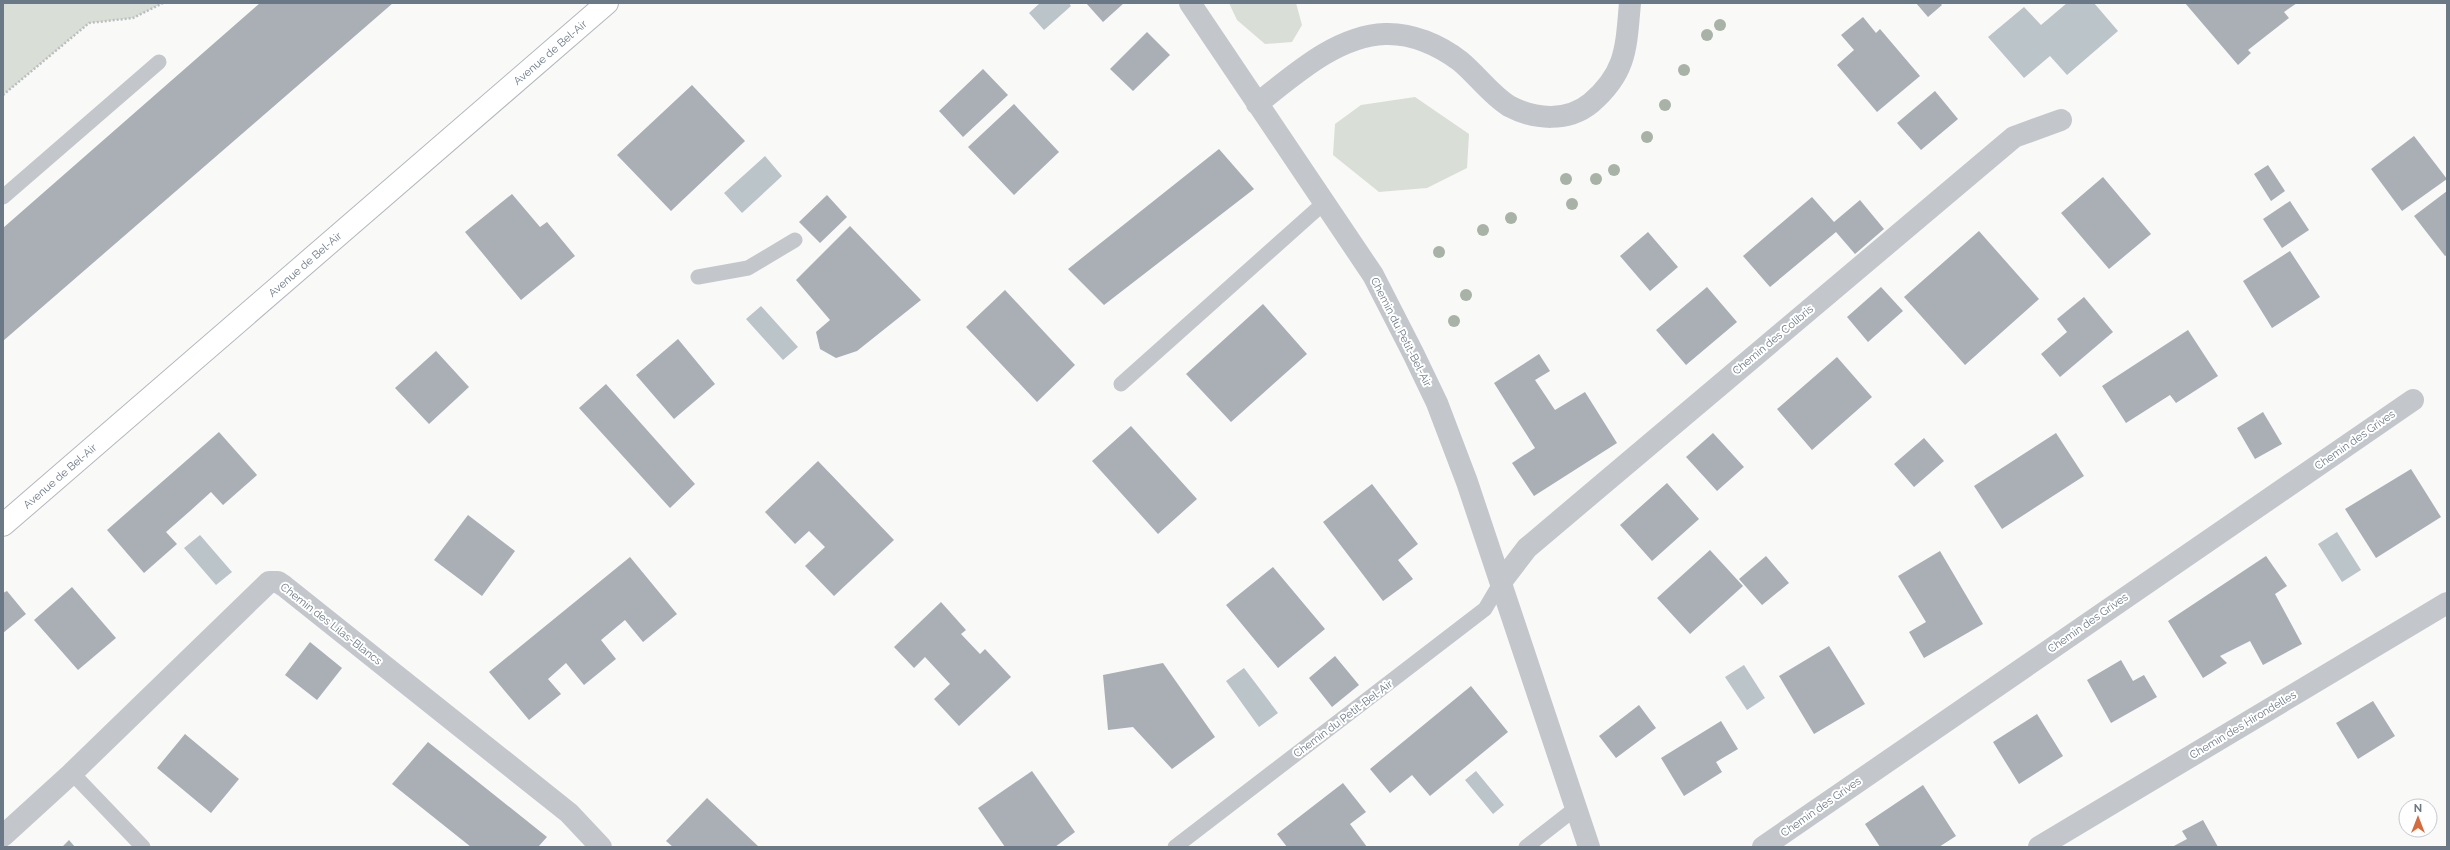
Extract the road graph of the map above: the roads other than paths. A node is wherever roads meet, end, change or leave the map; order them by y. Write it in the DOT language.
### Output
graph roads {
  1 [pos="607,3"];
  2 [pos="1190,3"];
  3 [pos="1630,3"];
  4 [pos="159,62"];
  5 [pos="1257,104"];
  6 [pos="2061,120"];
  7 [pos="3,197"];
  8 [pos="1325,202"];
  9 [pos="795,240"];
  10 [pos="698,277"];
  11 [pos="1121,384"];
  12 [pos="2413,400"];
  13 [pos="3,525"];
  14 [pos="1502,582"];
  15 [pos="2447,603"];
  16 [pos="72,773"];
  17 [pos="1576,808"];
  18 [pos="3,836"];
  19 [pos="143,847"];
  20 [pos="601,847"];
  21 [pos="1175,847"];
  22 [pos="1526,847"];
  23 [pos="1589,847"];
  24 [pos="1763,847"];
  25 [pos="2039,847"];
  1 -- 13 [label="street, Avenue de Bel-Air"];
  2 -- 5 [label="street, Chemin du Petit-Bel-Air"];
  3 -- 5 [label="street"];
  4 -- 7 [label="lane"];
  5 -- 8 [label="street, Chemin du Petit-Bel-Air"];
  6 -- 14 [label="street, Chemin des Colibris"];
  8 -- 11 [label="lane"];
  8 -- 14 [label="street, Chemin du Petit-Bel-Air"];
  9 -- 10 [label="lane"];
  12 -- 24 [label="street, Chemin des Grives"];
  14 -- 17 [label="street, Chemin du Petit-Bel-Air"];
  14 -- 21 [label="lane, Chemin du Petit-Bel-Air"];
  15 -- 25 [label="street, Chemin des Hirondelles"];
  16 -- 18 [label="street, Chemin des Lilas-Blancs"];
  16 -- 19 [label="lane"];
  16 -- 20 [label="street, Chemin des Lilas-Blancs"];
  17 -- 22 [label="lane"];
  17 -- 23 [label="street, Chemin du Petit-Bel-Air"];
}
